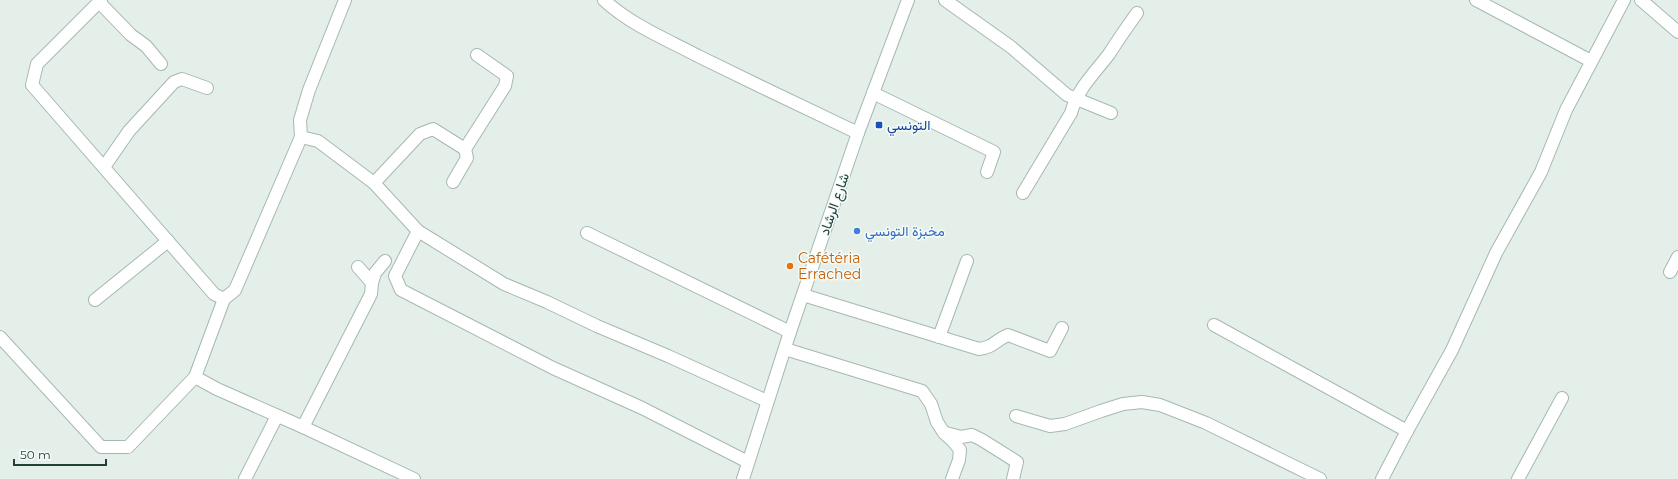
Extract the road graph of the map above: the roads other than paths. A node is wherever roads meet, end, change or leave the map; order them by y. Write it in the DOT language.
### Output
graph roads {
  1 [pos="345,0"];
  2 [pos="604,0"];
  3 [pos="908,0"];
  4 [pos="945,0"];
  5 [pos="1476,0"];
  6 [pos="1624,0"];
  7 [pos="1641,0"];
  8 [pos="100,1"];
  9 [pos="1137,13"];
  10 [pos="1678,32"];
  11 [pos="477,55"];
  12 [pos="1591,61"];
  13 [pos="161,64"];
  14 [pos="207,88"];
  15 [pos="873,93"];
  16 [pos="1075,99"];
  17 [pos="1111,113"];
  18 [pos="858,133"];
  19 [pos="301,137"];
  20 [pos="465,149"];
  21 [pos="104,167"];
  22 [pos="987,172"];
  23 [pos="453,182"];
  24 [pos="374,183"];
  25 [pos="1023,193"];
  26 [pos="418,231"];
  27 [pos="586,233"];
  28 [pos="168,241"];
  29 [pos="1678,257"];
  30 [pos="385,260"];
  31 [pos="967,261"];
  32 [pos="358,267"];
  33 [pos="1670,272"];
  34 [pos="372,283"];
  35 [pos="803,295"];
  36 [pos="224,299"];
  37 [pos="95,300"];
  38 [pos="1214,325"];
  39 [pos="1062,328"];
  40 [pos="790,332"];
  41 [pos="0,337"];
  42 [pos="939,337"];
  43 [pos="785,349"];
  44 [pos="195,377"];
  45 [pos="1562,398"];
  46 [pos="767,401"];
  47 [pos="277,416"];
  48 [pos="1016,416"];
  49 [pos="303,427"];
  50 [pos="1407,430"];
  51 [pos="944,433"];
  52 [pos="748,462"];
  53 [pos="245,479"];
  54 [pos="414,479"];
  55 [pos="743,479"];
  56 [pos="952,479"];
  57 [pos="1013,479"];
  58 [pos="1320,479"];
  59 [pos="1382,479"];
  60 [pos="1518,479"];
  1 -- 19 [label="street"];
  2 -- 18 [label="street"];
  3 -- 15 [label="street, شارع الرشاد"];
  4 -- 16 [label="street"];
  5 -- 12 [label="street"];
  6 -- 12 [label="street"];
  7 -- 10 [label="street"];
  8 -- 13 [label="street"];
  8 -- 21 [label="street"];
  9 -- 16 [label="street"];
  11 -- 20 [label="street"];
  12 -- 50 [label="street"];
  14 -- 21 [label="street"];
  15 -- 18 [label="street, شارع الرشاد"];
  15 -- 22 [label="street"];
  16 -- 17 [label="street"];
  16 -- 25 [label="street"];
  18 -- 35 [label="street, شارع الرشاد"];
  19 -- 24 [label="street"];
  19 -- 36 [label="street"];
  20 -- 23 [label="street"];
  20 -- 24 [label="street"];
  21 -- 28 [label="street"];
  24 -- 26 [label="street"];
  26 -- 46 [label="street"];
  26 -- 52 [label="street"];
  27 -- 40 [label="street"];
  28 -- 36 [label="street"];
  28 -- 37 [label="street"];
  29 -- 33 [label="street"];
  30 -- 34 [label="street"];
  31 -- 42 [label="street"];
  32 -- 34 [label="street"];
  34 -- 49 [label="street"];
  35 -- 40 [label="street, شارع الرشاد"];
  35 -- 42 [label="street"];
  36 -- 44 [label="street"];
  38 -- 50 [label="street"];
  39 -- 42 [label="street"];
  40 -- 43 [label="street, شارع الرشاد"];
  41 -- 44 [label="street"];
  43 -- 46 [label="street, شارع الرشاد"];
  43 -- 51 [label="street"];
  44 -- 47 [label="street"];
  45 -- 60 [label="street"];
  46 -- 52 [label="street, شارع الرشاد"];
  47 -- 49 [label="street"];
  47 -- 53 [label="street"];
  48 -- 58 [label="street"];
  49 -- 54 [label="street"];
  50 -- 59 [label="street"];
  51 -- 56 [label="street"];
  51 -- 57 [label="street"];
  52 -- 55 [label="street, شارع الرشاد"];
}
